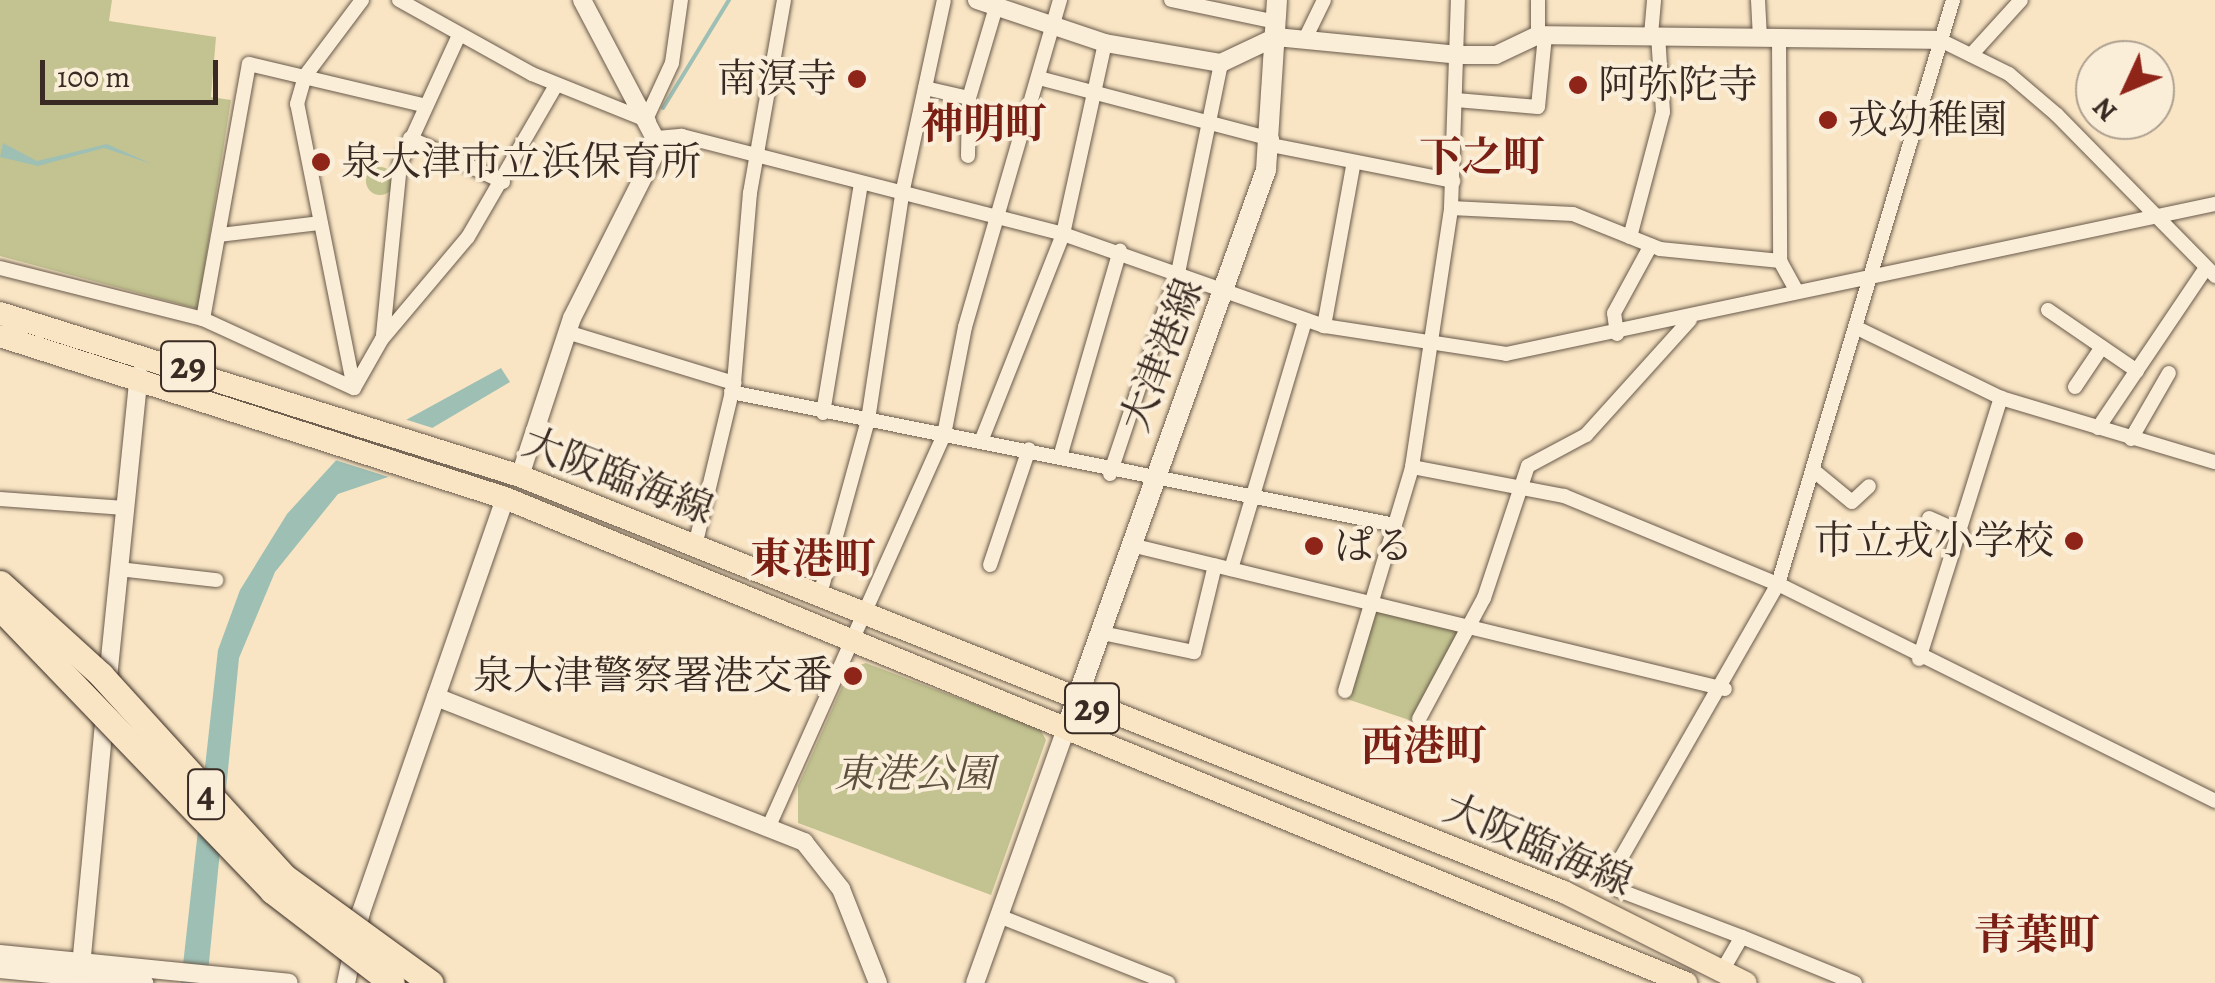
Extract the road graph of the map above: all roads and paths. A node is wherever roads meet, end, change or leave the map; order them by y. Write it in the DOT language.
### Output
graph roads {
  1 [pos="362,0"];
  2 [pos="399,0"];
  3 [pos="582,0"];
  4 [pos="680,0"];
  5 [pos="784,0"];
  6 [pos="944,0"];
  7 [pos="978,0"];
  8 [pos="1060,0"];
  9 [pos="1170,0"];
  10 [pos="1277,0"];
  11 [pos="1324,0"];
  12 [pos="1458,0"];
  13 [pos="1538,0"];
  14 [pos="1654,0"];
  15 [pos="1758,0"];
  16 [pos="1953,0"];
  17 [pos="2020,0"];
  18 [pos="996,7"];
  19 [pos="1053,27"];
  20 [pos="1276,30"];
  21 [pos="458,35"];
  22 [pos="1541,35"];
  23 [pos="1655,35"];
  24 [pos="1304,39"];
  25 [pos="1769,39"];
  26 [pos="1940,40"];
  27 [pos="1105,43"];
  28 [pos="1458,55"];
  29 [pos="1971,55"];
  30 [pos="1221,63"];
  31 [pos="304,76"];
  32 [pos="1039,78"];
  33 [pos="556,85"];
  34 [pos="925,88"];
  35 [pos="1095,93"];
  36 [pos="970,98"];
  37 [pos="1456,100"];
  38 [pos="423,105"];
  39 [pos="652,125"];
  40 [pos="1213,126"];
  41 [pos="410,138"];
  42 [pos="1272,142"];
  43 [pos="758,154"];
  44 [pos="968,156"];
  45 [pos="1353,166"];
  46 [pos="1453,181"];
  47 [pos="503,182"];
  48 [pos="861,184"];
  49 [pos="902,194"];
  50 [pos="2215,204"];
  51 [pos="1451,208"];
  52 [pos="2162,216"];
  53 [pos="997,218"];
  54 [pos="320,223"];
  55 [pos="1063,234"];
  56 [pos="219,235"];
  57 [pos="1630,237"];
  58 [pos="1651,246"];
  59 [pos="1120,250"];
  60 [pos="1780,261"];
  61 [pos="0,268"];
  62 [pos="1179,268"];
  63 [pos="2210,272"];
  64 [pos="1871,279"];
  65 [pos="1226,286"];
  66 [pos="1796,290"];
  67 [pos="2048,310"];
  68 [pos="0,313"];
  69 [pos="203,319"];
  70 [pos="1305,320"];
  71 [pos="1690,320"];
  72 [pos="1324,326"];
  73 [pos="1855,327"];
  74 [pos="568,332"];
  75 [pos="1617,334"];
  76 [pos="0,336"];
  77 [pos="382,339"];
  78 [pos="1432,343"];
  79 [pos="2102,347"];
  80 [pos="2137,371"];
  81 [pos="2168,373"];
  82 [pos="138,374"];
  83 [pos="2075,387"];
  84 [pos="354,388"];
  85 [pos="733,388"];
  86 [pos="2001,398"];
  87 [pos="823,413"];
  88 [pos="868,420"];
  89 [pos="2098,428"];
  90 [pos="944,435"];
  91 [pos="982,439"];
  92 [pos="2131,439"];
  93 [pos="1029,449"];
  94 [pos="1060,457"];
  95 [pos="2215,462"];
  96 [pos="1412,467"];
  97 [pos="1813,470"];
  98 [pos="1110,474"];
  99 [pos="520,476"];
  100 [pos="1152,482"];
  101 [pos="1869,486"];
  102 [pos="1519,490"];
  103 [pos="1249,496"];
  104 [pos="505,498"];
  105 [pos="0,499"];
  106 [pos="124,508"];
  107 [pos="1929,518"];
  108 [pos="1395,524"];
  109 [pos="1962,533"];
  110 [pos="1132,545"];
  111 [pos="695,546"];
  112 [pos="990,565"];
  113 [pos="1215,565"];
  114 [pos="119,569"];
  115 [pos="1232,569"];
  116 [pos="216,580"];
  117 [pos="0,583"];
  118 [pos="1778,584"];
  119 [pos="819,598"];
  120 [pos="1372,606"];
  121 [pos="0,608"];
  122 [pos="862,616"];
  123 [pos="1466,629"];
  124 [pos="1102,633"];
  125 [pos="851,639"];
  126 [pos="1919,658"];
  127 [pos="1725,689"];
  128 [pos="1345,692"];
  129 [pos="436,697"];
  130 [pos="1076,702"];
  131 [pos="1418,719"];
  132 [pos="1067,726"];
  133 [pos="2215,800"];
  134 [pos="769,826"];
  135 [pos="1000,916"];
  136 [pos="1742,937"];
  137 [pos="0,954"];
  138 [pos="0,969"];
  139 [pos="1722,971"];
  140 [pos="80,974"];
  141 [pos="144,983"];
  142 [pos="289,983"];
  143 [pos="346,983"];
  144 [pos="392,983"];
  145 [pos="431,983"];
  146 [pos="878,983"];
  147 [pos="975,983"];
  148 [pos="1168,983"];
  149 [pos="1686,983"];
  150 [pos="1746,983"];
  151 [pos="1855,983"];
  1 -- 31 [label="street"];
  2 -- 21 [label="street"];
  3 -- 39 [label="street"];
  4 -- 39 [label="street"];
  5 -- 43 [label="street"];
  6 -- 34 [label="street"];
  7 -- 18 [label="street"];
  8 -- 19 [label="street"];
  9 -- 20 [label="street"];
  10 -- 20 [label="main road, 大津港線"];
  11 -- 24 [label="street"];
  12 -- 28 [label="street"];
  13 -- 22 [label="street"];
  14 -- 23 [label="street"];
  15 -- 25 [label="street"];
  16 -- 26 [label="street"];
  17 -- 29 [label="street"];
  18 -- 19 [label="street"];
  18 -- 36 [label="street"];
  19 -- 27 [label="street"];
  19 -- 32 [label="street"];
  20 -- 24 [label="street"];
  20 -- 30 [label="street"];
  20 -- 42 [label="main road, 大津港線"];
  21 -- 33 [label="street"];
  21 -- 38 [label="street"];
  22 -- 23 [label="street"];
  22 -- 28 [label="street"];
  22 -- 37 [label="street"];
  23 -- 25 [label="street"];
  23 -- 57 [label="street"];
  24 -- 28 [label="street"];
  25 -- 26 [label="street"];
  25 -- 60 [label="street"];
  26 -- 29 [label="street"];
  26 -- 64 [label="street"];
  27 -- 30 [label="street"];
  27 -- 35 [label="street"];
  28 -- 37 [label="street"];
  29 -- 52 [label="street"];
  30 -- 40 [label="street"];
  31 -- 38 [label="street"];
  31 -- 54 [label="street"];
  31 -- 56 [label="street"];
  32 -- 35 [label="street"];
  32 -- 53 [label="street"];
  33 -- 39 [label="street"];
  33 -- 47 [label="street"];
  34 -- 36 [label="street"];
  34 -- 49 [label="street"];
  35 -- 40 [label="street"];
  35 -- 55 [label="street"];
  36 -- 44 [label="street"];
  37 -- 46 [label="street"];
  38 -- 41 [label="street"];
  39 -- 43 [label="street"];
  39 -- 74 [label="street"];
  40 -- 42 [label="street"];
  40 -- 62 [label="street"];
  41 -- 47 [label="street"];
  41 -- 77 [label="street"];
  42 -- 45 [label="street"];
  42 -- 65 [label="main road, 大津港線"];
  43 -- 48 [label="street"];
  43 -- 85 [label="street"];
  45 -- 46 [label="street"];
  45 -- 72 [label="street"];
  46 -- 51 [label="street"];
  47 -- 77 [label="street"];
  48 -- 49 [label="street"];
  48 -- 87 [label="street"];
  49 -- 53 [label="street"];
  49 -- 88 [label="street"];
  50 -- 52 [label="street"];
  51 -- 57 [label="street"];
  51 -- 78 [label="street"];
  52 -- 63 [label="street"];
  52 -- 64 [label="street"];
  53 -- 55 [label="street"];
  53 -- 90 [label="street"];
  54 -- 56 [label="street"];
  54 -- 84 [label="street"];
  55 -- 59 [label="street"];
  55 -- 91 [label="street"];
  56 -- 69 [label="street"];
  57 -- 58 [label="street"];
  58 -- 60 [label="street"];
  58 -- 75 [label="street"];
  59 -- 62 [label="street"];
  59 -- 94 [label="street"];
  60 -- 66 [label="street"];
  61 -- 69 [label="street"];
  62 -- 65 [label="street"];
  62 -- 98 [label="street"];
  63 -- 80 [label="street"];
  64 -- 66 [label="street"];
  64 -- 73 [label="street"];
  65 -- 70 [label="street"];
  65 -- 100 [label="main road, 大津港線"];
  66 -- 71 [label="street"];
  67 -- 79 [label="street"];
  68 -- 99 [label="main road, 大阪臨海線 / 29"];
  69 -- 84 [label="street"];
  70 -- 72 [label="street"];
  70 -- 103 [label="street"];
  71 -- 75 [label="street"];
  71 -- 102 [label="street"];
  72 -- 78 [label="street"];
  73 -- 86 [label="street"];
  73 -- 97 [label="street"];
  74 -- 85 [label="street"];
  74 -- 99 [label="street"];
  75 -- 78 [label="street"];
  76 -- 82 [label="main road, 大阪臨海線 / 29"];
  77 -- 84 [label="street"];
  78 -- 96 [label="street"];
  79 -- 80 [label="street"];
  79 -- 83 [label="street"];
  80 -- 89 [label="street"];
  81 -- 92 [label="street"];
  82 -- 104 [label="main road, 大阪臨海線 / 29"];
  82 -- 106 [label="street"];
  85 -- 87 [label="street"];
  85 -- 111 [label="street"];
  86 -- 89 [label="street"];
  86 -- 109 [label="street"];
  87 -- 88 [label="street"];
  88 -- 90 [label="street"];
  88 -- 119 [label="street"];
  89 -- 92 [label="street"];
  90 -- 91 [label="street"];
  90 -- 122 [label="street"];
  91 -- 93 [label="street"];
  92 -- 95 [label="street"];
  93 -- 94 [label="street"];
  93 -- 112 [label="street"];
  94 -- 98 [label="street"];
  96 -- 102 [label="street"];
  96 -- 108 [label="street"];
  97 -- 101 [label="street"];
  97 -- 118 [label="street"];
  98 -- 100 [label="street"];
  99 -- 111 [label="main road, 大阪臨海線 / 29"];
  100 -- 103 [label="street"];
  100 -- 110 [label="main road, 大津港線"];
  102 -- 118 [label="street"];
  102 -- 123 [label="street"];
  103 -- 108 [label="street"];
  103 -- 115 [label="street"];
  104 -- 125 [label="main road, 大阪臨海線 / 29"];
  104 -- 129 [label="street"];
  105 -- 106 [label="street"];
  106 -- 114 [label="street"];
  107 -- 109 [label="street"];
  108 -- 120 [label="street"];
  109 -- 126 [label="street"];
  110 -- 113 [label="street"];
  110 -- 124 [label="main road, 大津港線"];
  111 -- 119 [label="main road, 大阪臨海線 / 29"];
  113 -- 115 [label="street"];
  113 -- 124 [label="street"];
  114 -- 116 [label="street"];
  114 -- 140 [label="street"];
  115 -- 120 [label="street"];
  117 -- 145 [label="highway, 4, bridge"];
  118 -- 126 [label="street"];
  118 -- 127 [label="street"];
  119 -- 122 [label="main road, 大阪臨海線 / 29"];
  120 -- 123 [label="street"];
  120 -- 128 [label="street"];
  121 -- 144 [label="highway, 4, bridge"];
  122 -- 125 [label="street"];
  122 -- 130 [label="main road, 大阪臨海線 / 29"];
  123 -- 127 [label="street"];
  123 -- 131 [label="street"];
  124 -- 130 [label="main road, 大津港線"];
  125 -- 132 [label="main road, 大阪臨海線 / 29"];
  125 -- 134 [label="street"];
  126 -- 133 [label="street"];
  127 -- 136 [label="street"];
  129 -- 134 [label="street"];
  129 -- 143 [label="street"];
  130 -- 132 [label="main road, 大津港線"];
  130 -- 139 [label="main road, 大阪臨海線 / 29"];
  132 -- 135 [label="street"];
  132 -- 149 [label="main road, 大阪臨海線 / 29"];
  134 -- 146 [label="street"];
  135 -- 147 [label="street"];
  135 -- 148 [label="street"];
  136 -- 139 [label="street"];
  136 -- 151 [label="street"];
  137 -- 140 [label="street"];
  138 -- 140 [label="street"];
  139 -- 150 [label="main road, 大阪臨海線 / 29"];
  140 -- 141 [label="street"];
  140 -- 142 [label="street"];
}
